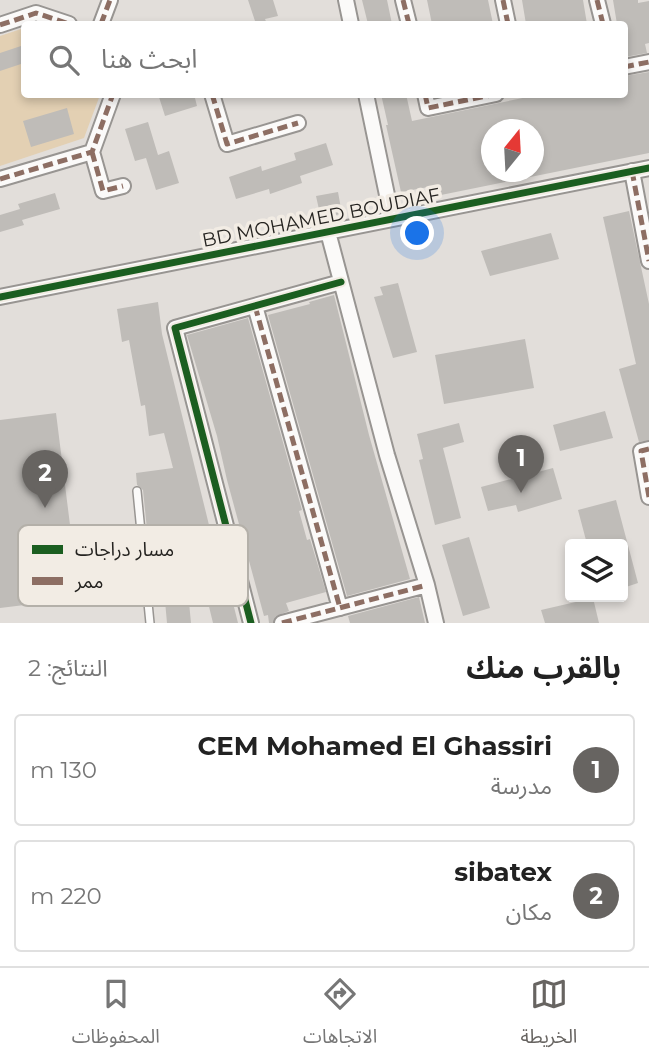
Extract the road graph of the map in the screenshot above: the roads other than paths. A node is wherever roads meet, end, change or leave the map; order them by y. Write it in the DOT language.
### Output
graph roads {
  1 [pos="110,0"];
  2 [pos="345,0"];
  3 [pos="403,0"];
  4 [pos="503,0"];
  5 [pos="597,0"];
  6 [pos="36,7"];
  7 [pos="63,21"];
  8 [pos="102,21"];
  9 [pos="350,21"];
  10 [pos="408,21"];
  11 [pos="507,21"];
  12 [pos="602,21"];
  13 [pos="0,25"];
  14 [pos="649,62"];
  15 [pos="628,66"];
  16 [pos="112,98"];
  17 [pos="213,98"];
  18 [pos="367,98"];
  19 [pos="426,98"];
  20 [pos="477,98"];
  21 [pos="298,122"];
  22 [pos="92,152"];
  23 [pos="649,168"];
  24 [pos="632,171"];
  25 [pos="0,179"];
  26 [pos="123,186"];
  27 [pos="392,219"];
  28 [pos="328,232"];
  29 [pos="649,261"];
  30 [pos="341,282"];
  31 [pos="0,297"];
  32 [pos="255,306"];
  33 [pos="649,449"];
  34 [pos="136,491"];
  35 [pos="649,497"];
  36 [pos="140,525"];
  37 [pos="226,525"];
  38 [pos="427,585"];
  39 [pos="247,606"];
  40 [pos="340,608"];
  41 [pos="251,623"];
  42 [pos="282,623"];
  43 [pos="436,623"];
  1 -- 8 [label="street"];
  2 -- 9 [label="street"];
  3 -- 10 [label="street"];
  4 -- 11 [label="street"];
  5 -- 12 [label="street"];
  6 -- 7 [label="street"];
  6 -- 13 [label="street"];
  14 -- 15 [label="street"];
  16 -- 22 [label="street"];
  17 -- 21 [label="street"];
  18 -- 27 [label="street"];
  19 -- 20 [label="street"];
  22 -- 25 [label="street"];
  22 -- 26 [label="street"];
  23 -- 24 [label="street, BD MOHAMED BOUDIAF"];
  24 -- 27 [label="street, BD MOHAMED BOUDIAF"];
  24 -- 29 [label="street"];
  27 -- 28 [label="street, BD MOHAMED BOUDIAF"];
  28 -- 30 [label="street"];
  28 -- 31 [label="street, BD MOHAMED BOUDIAF"];
  30 -- 32 [label="street"];
  30 -- 38 [label="street"];
  32 -- 37 [label="street"];
  32 -- 40 [label="street"];
  33 -- 35 [label="street"];
  34 -- 36 [label="lane"];
  38 -- 40 [label="street"];
  38 -- 43 [label="street"];
  39 -- 41 [label="street"];
  40 -- 42 [label="street"];
}
